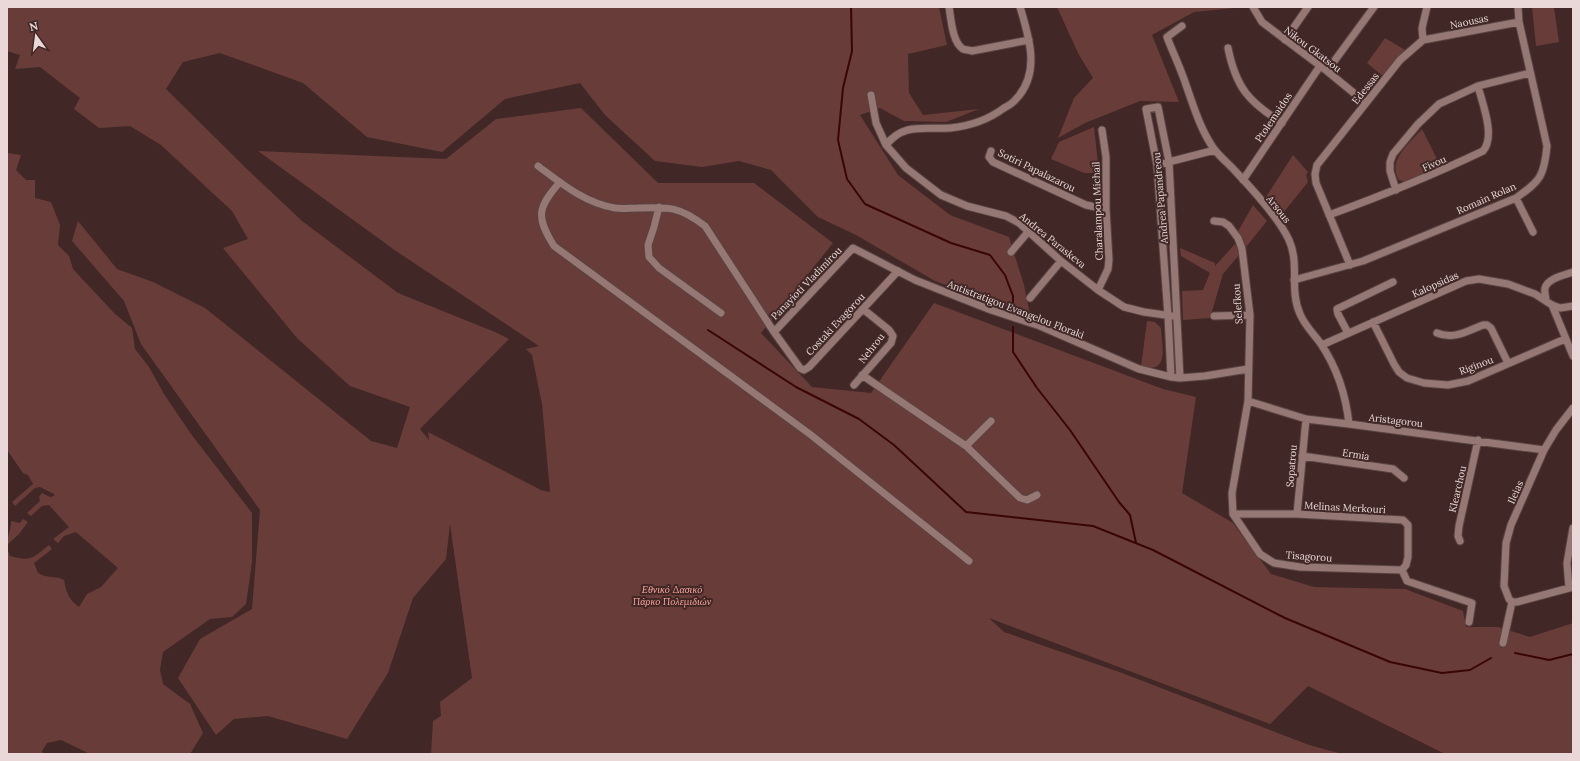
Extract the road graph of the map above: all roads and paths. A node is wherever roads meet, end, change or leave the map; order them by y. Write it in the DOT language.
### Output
graph roads {
  1 [pos="949,7"];
  2 [pos="1020,7"];
  3 [pos="1252,7"];
  4 [pos="1308,7"];
  5 [pos="1374,7"];
  6 [pos="1427,7"];
  7 [pos="1518,7"];
  8 [pos="1518,22"];
  9 [pos="1182,26"];
  10 [pos="1029,40"];
  11 [pos="1285,40"];
  12 [pos="1423,40"];
  13 [pos="1228,48"];
  14 [pos="1320,66"];
  15 [pos="1327,71"];
  16 [pos="1530,73"];
  17 [pos="1478,86"];
  18 [pos="871,95"];
  19 [pos="1366,104"];
  20 [pos="1282,123"];
  21 [pos="1102,130"];
  22 [pos="886,145"];
  23 [pos="1215,150"];
  24 [pos="991,151"];
  25 [pos="1169,162"];
  26 [pos="1158,165"];
  27 [pos="538,166"];
  28 [pos="1243,180"];
  29 [pos="560,182"];
  30 [pos="1396,190"];
  31 [pos="1516,198"];
  32 [pos="659,207"];
  33 [pos="1106,209"];
  34 [pos="1329,216"];
  35 [pos="1214,221"];
  36 [pos="1028,232"];
  37 [pos="1533,232"];
  38 [pos="853,248"];
  39 [pos="1011,252"];
  40 [pos="1061,261"];
  41 [pos="1350,265"];
  42 [pos="898,271"];
  43 [pos="1573,272"];
  44 [pos="1294,280"];
  45 [pos="1394,282"];
  46 [pos="1098,290"];
  47 [pos="1030,298"];
  48 [pos="1549,303"];
  49 [pos="1573,306"];
  50 [pos="863,309"];
  51 [pos="721,313"];
  52 [pos="1250,315"];
  53 [pos="1168,316"];
  54 [pos="1177,316"];
  55 [pos="1214,316"];
  56 [pos="1373,322"];
  57 [pos="774,332"];
  58 [pos="1348,333"];
  59 [pos="1437,333"];
  60 [pos="1565,339"];
  61 [pos="1322,345"];
  62 [pos="1573,356"];
  63 [pos="1508,363"];
  64 [pos="1248,369"];
  65 [pos="862,375"];
  66 [pos="1171,377"];
  67 [pos="1180,378"];
  68 [pos="854,385"];
  69 [pos="1248,401"];
  70 [pos="1573,408"];
  71 [pos="1306,419"];
  72 [pos="991,421"];
  73 [pos="1349,424"];
  74 [pos="1478,440"];
  75 [pos="966,446"];
  76 [pos="1544,450"];
  77 [pos="1302,456"];
  78 [pos="1404,478"];
  79 [pos="1037,495"];
  80 [pos="1233,514"];
  81 [pos="1297,514"];
  82 [pos="1573,528"];
  83 [pos="1460,541"];
  84 [pos="969,561"];
  85 [pos="1402,570"];
  86 [pos="1571,588"];
  87 [pos="1512,602"];
  88 [pos="1469,622"];
  89 [pos="1503,643"];
  1 -- 10 [label="street"];
  2 -- 10 [label="street"];
  3 -- 11 [label="street, Nikou Gkatsou"];
  4 -- 11 [label="street"];
  5 -- 15 [label="street"];
  6 -- 12 [label="street"];
  7 -- 8 [label="street, Romain Rolan"];
  8 -- 12 [label="street, Naousas"];
  8 -- 16 [label="street, Romain Rolan"];
  9 -- 23 [label="street, Arsous"];
  10 -- 22 [label="street"];
  11 -- 14 [label="street, Nikou Gkatsou"];
  12 -- 19 [label="street, Edessas"];
  13 -- 20 [label="street"];
  14 -- 15 [label="street, Nikou Gkatsou"];
  14 -- 20 [label="street, Ptolemaidos"];
  15 -- 19 [label="street, Nikou Gkatsou"];
  16 -- 17 [label="street"];
  16 -- 31 [label="street, Romain Rolan"];
  17 -- 30 [label="street"];
  17 -- 30 [label="street, Fivou"];
  18 -- 22 [label="street, Andrea Paraskeva"];
  19 -- 34 [label="street, Edessas"];
  20 -- 28 [label="street, Ptolemaidos"];
  21 -- 33 [label="street, Charalampou Michail"];
  22 -- 36 [label="street, Andrea Paraskeva"];
  23 -- 25 [label="street"];
  23 -- 28 [label="street, Arsous"];
  24 -- 33 [label="street, Sotiri Papalazarou"];
  25 -- 26 [label="street"];
  25 -- 26 [label="street, Andrea Papandreou"];
  25 -- 54 [label="street, Andrea Papandreou"];
  26 -- 53 [label="street, Andrea Papandreou"];
  27 -- 29 [label="street"];
  28 -- 44 [label="street, Arsous"];
  29 -- 32 [label="street"];
  29 -- 84 [label="street"];
  30 -- 34 [label="street, Fivou"];
  31 -- 37 [label="street"];
  31 -- 41 [label="street, Romain Rolan"];
  32 -- 51 [label="street"];
  32 -- 57 [label="street"];
  33 -- 46 [label="street, Charalampou Michail"];
  34 -- 41 [label="street"];
  35 -- 52 [label="street, Selefkou"];
  36 -- 39 [label="street"];
  36 -- 40 [label="street, Andrea Paraskeva"];
  38 -- 42 [label="street, Antistratigou Evangelou Floraki"];
  38 -- 57 [label="street, Panayioti Vladimirou"];
  40 -- 46 [label="street, Andrea Paraskeva"];
  40 -- 47 [label="street"];
  41 -- 44 [label="street, Romain Rolan"];
  42 -- 50 [label="street, Costaki Evagorou"];
  42 -- 66 [label="street, Antistratigou Evangelou Floraki"];
  43 -- 48 [label="street"];
  44 -- 61 [label="street, Arsous"];
  45 -- 58 [label="street"];
  46 -- 53 [label="street, Andrea Paraskeva"];
  48 -- 49 [label="street"];
  48 -- 56 [label="street, Kalopsidas"];
  48 -- 60 [label="street"];
  50 -- 57 [label="street, Costaki Evagorou"];
  50 -- 65 [label="street, Nehrou"];
  52 -- 55 [label="street"];
  52 -- 64 [label="street, Selefkou"];
  53 -- 54 [label="street, Andrea Paraskeva"];
  53 -- 66 [label="street, Andrea Papandreou"];
  54 -- 67 [label="street, Andrea Papandreou"];
  56 -- 58 [label="street, Kalopsidas"];
  56 -- 63 [label="street, Riginou"];
  58 -- 61 [label="street, Kalopsidas"];
  59 -- 63 [label="street"];
  60 -- 62 [label="street"];
  60 -- 63 [label="street, Riginou"];
  61 -- 73 [label="street, Arsous"];
  64 -- 67 [label="street, Antistratigou Evangelou Floraki"];
  64 -- 69 [label="street, Selefkou"];
  65 -- 68 [label="street, Nehrou"];
  65 -- 75 [label="street"];
  66 -- 67 [label="street, Antistratigou Evangelou Floraki"];
  69 -- 71 [label="street, Aristagorou"];
  69 -- 80 [label="street"];
  70 -- 76 [label="street, Ileias"];
  71 -- 73 [label="street, Aristagorou"];
  71 -- 77 [label="street, Sopatrou"];
  72 -- 75 [label="street"];
  73 -- 74 [label="street, Aristagorou"];
  74 -- 76 [label="street, Aristagorou"];
  74 -- 83 [label="street, Klearchou"];
  75 -- 79 [label="street"];
  76 -- 87 [label="street, Ileias"];
  77 -- 78 [label="street, Ermia"];
  77 -- 81 [label="street, Sopatrou"];
  80 -- 81 [label="street, Melinas Merkouri"];
  80 -- 85 [label="street, Tisagorou"];
  81 -- 85 [label="street, Melinas Merkouri"];
  82 -- 86 [label="street"];
  85 -- 88 [label="street"];
  86 -- 87 [label="street"];
  87 -- 89 [label="street"];
}
